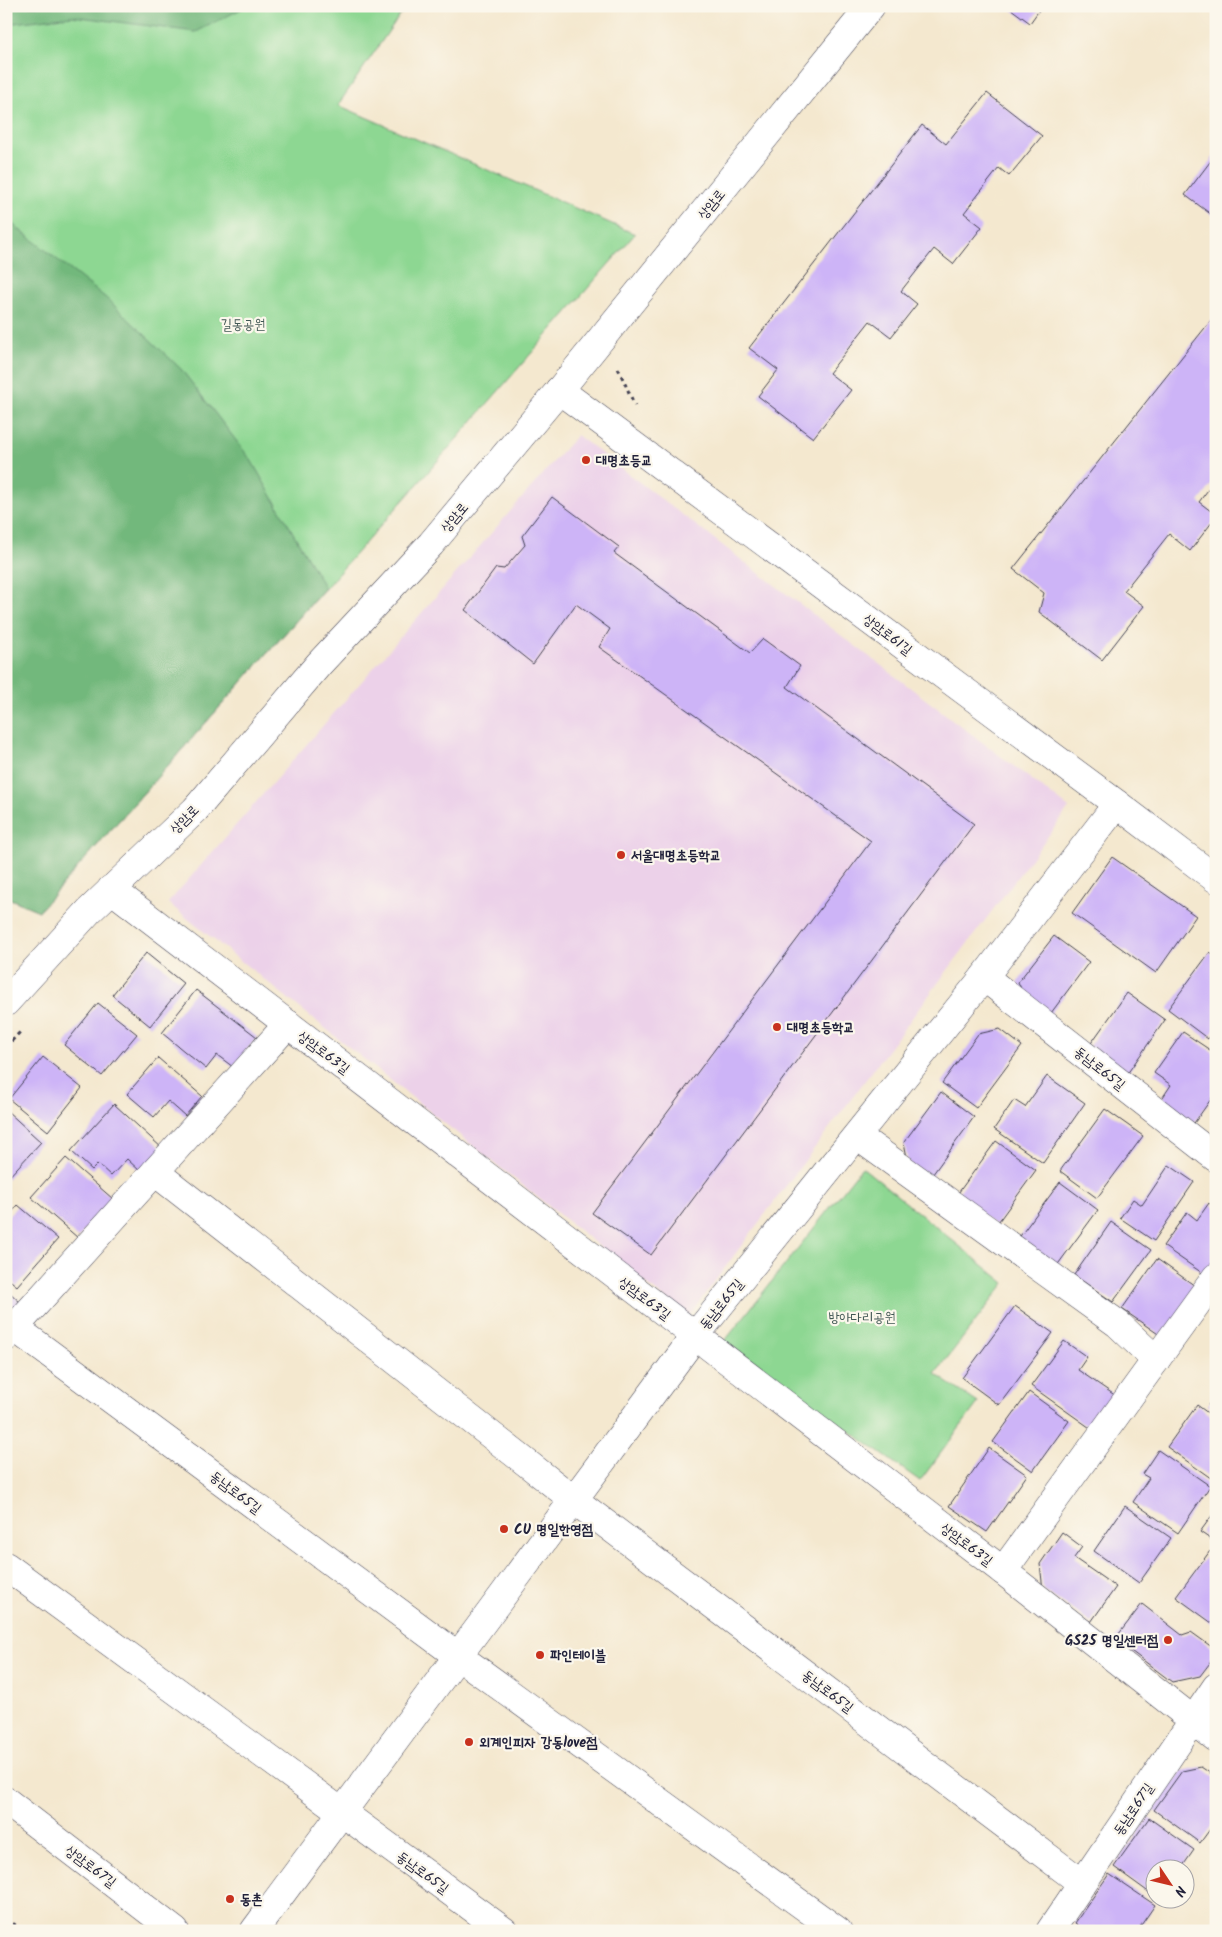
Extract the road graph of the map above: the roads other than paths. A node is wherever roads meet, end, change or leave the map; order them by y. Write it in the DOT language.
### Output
graph roads {
  1 [pos="871,6"];
  2 [pos="559,390"];
  3 [pos="1117,804"];
  4 [pos="1216,879"];
  5 [pos="111,889"];
  6 [pos="984,977"];
  7 [pos="6,1002"];
  8 [pos="288,1024"];
  9 [pos="857,1136"];
  10 [pos="1216,1158"];
  11 [pos="155,1172"];
  12 [pos="1216,1277"];
  13 [pos="10,1332"];
  14 [pos="695,1336"];
  15 [pos="1156,1360"];
  16 [pos="574,1500"];
  17 [pos="6,1566"];
  18 [pos="1003,1571"];
  19 [pos="458,1656"];
  20 [pos="1216,1687"];
  21 [pos="1192,1721"];
  22 [pos="1216,1738"];
  23 [pos="6,1802"];
  24 [pos="342,1813"];
  25 [pos="1082,1882"];
  26 [pos="175,1931"];
  27 [pos="254,1931"];
  28 [pos="504,1931"];
  29 [pos="838,1931"];
  30 [pos="1050,1931"];
  1 -- 2 [label="street, 상암로"];
  2 -- 3 [label="street, 상암로61길"];
  2 -- 5 [label="street, 상암로"];
  3 -- 4 [label="street, 상암로61길"];
  3 -- 6 [label="street, 동남로65길"];
  5 -- 7 [label="street, 상암로"];
  5 -- 8 [label="street, 상암로63길"];
  6 -- 9 [label="street, 동남로65길"];
  6 -- 10 [label="street, 동남로65길"];
  8 -- 11 [label="street, 상암로63길"];
  8 -- 14 [label="street, 상암로63길"];
  9 -- 14 [label="street, 동남로65길"];
  9 -- 15 [label="street"];
  11 -- 13 [label="street, 상암로63길"];
  11 -- 16 [label="street, 동남로65길"];
  12 -- 15 [label="street, 상암로63길"];
  13 -- 19 [label="street, 동남로65길"];
  14 -- 16 [label="street, 동남로65길"];
  14 -- 18 [label="street, 상암로63길"];
  15 -- 18 [label="street, 상암로63길"];
  16 -- 19 [label="street, 동남로65길"];
  16 -- 25 [label="street, 동남로65길"];
  17 -- 24 [label="street, 동남로65길"];
  18 -- 21 [label="street, 상암로63길"];
  19 -- 24 [label="street, 동남로65길"];
  19 -- 29 [label="street, 동남로65길"];
  20 -- 21 [label="street, 동남로67길"];
  21 -- 22 [label="street, 상암로63길"];
  21 -- 25 [label="street, 동남로67길"];
  23 -- 26 [label="street, 상암로67길"];
  24 -- 27 [label="street, 동남로65길"];
  24 -- 28 [label="street, 동남로65길"];
  25 -- 30 [label="street, 동남로67길"];
}
